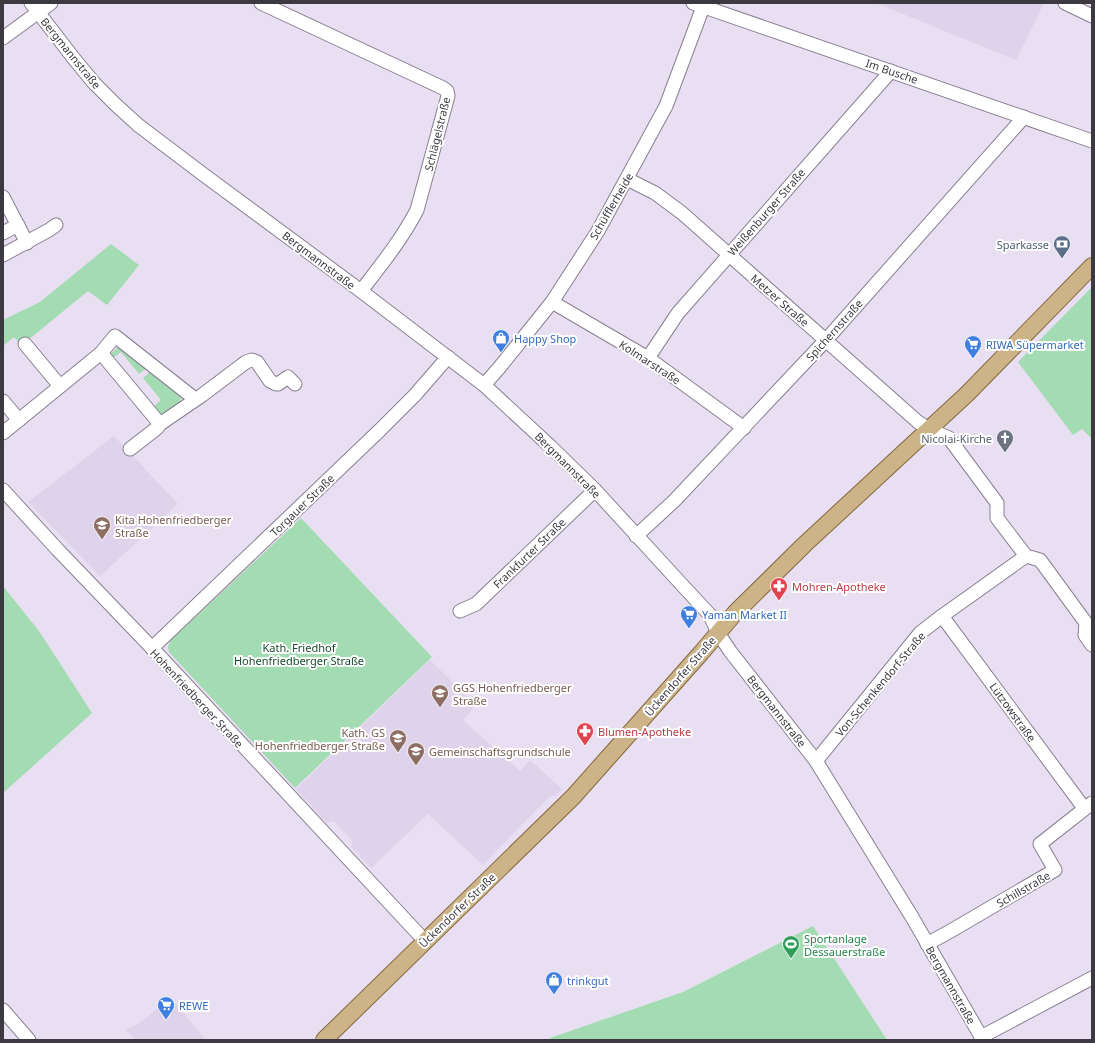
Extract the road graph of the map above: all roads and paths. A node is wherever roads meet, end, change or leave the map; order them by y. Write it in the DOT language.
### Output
graph roads {
  1 [pos="51,3"];
  2 [pos="261,3"];
  3 [pos="1065,3"];
  4 [pos="698,5"];
  5 [pos="34,8"];
  6 [pos="1092,16"];
  7 [pos="3,38"];
  8 [pos="891,71"];
  9 [pos="1024,117"];
  10 [pos="1092,141"];
  11 [pos="627,179"];
  12 [pos="4,197"];
  13 [pos="18,225"];
  14 [pos="56,225"];
  15 [pos="3,233"];
  16 [pos="27,243"];
  17 [pos="3,255"];
  18 [pos="729,255"];
  19 [pos="1092,266"];
  20 [pos="361,291"];
  21 [pos="552,302"];
  22 [pos="826,340"];
  23 [pos="25,344"];
  24 [pos="101,353"];
  25 [pos="448,357"];
  26 [pos="648,358"];
  27 [pos="295,384"];
  28 [pos="484,384"];
  29 [pos="60,386"];
  30 [pos="195,399"];
  31 [pos="3,401"];
  32 [pos="19,420"];
  33 [pos="160,424"];
  34 [pos="744,428"];
  35 [pos="929,429"];
  36 [pos="3,433"];
  37 [pos="130,449"];
  38 [pos="3,490"];
  39 [pos="595,490"];
  40 [pos="636,536"];
  41 [pos="1026,556"];
  42 [pos="460,611"];
  43 [pos="942,616"];
  44 [pos="1089,621"];
  45 [pos="718,633"];
  46 [pos="1092,645"];
  47 [pos="152,648"];
  48 [pos="816,761"];
  49 [pos="1088,805"];
  50 [pos="425,941"];
  51 [pos="927,944"];
  52 [pos="1092,978"];
  53 [pos="3,1010"];
  54 [pos="982,1038"];
  55 [pos="29,1040"];
  56 [pos="324,1040"];
  1 -- 5 [label="street"];
  2 -- 20 [label="street, Schlägelstraße"];
  3 -- 6 [label="street"];
  4 -- 8 [label="street, Im Busche"];
  4 -- 11 [label="street, Schüfflerheide"];
  5 -- 7 [label="street"];
  5 -- 20 [label="street, Bergmannstraße"];
  8 -- 9 [label="street, Im Busche"];
  8 -- 18 [label="street, Weißenburger Straße"];
  9 -- 10 [label="street, Im Busche"];
  9 -- 22 [label="street, Spichernstraße"];
  11 -- 18 [label="street, Metzer Straße"];
  11 -- 21 [label="street, Schüfflerheide"];
  12 -- 13 [label="street"];
  13 -- 15 [label="street"];
  13 -- 16 [label="street"];
  14 -- 16 [label="street"];
  16 -- 17 [label="street"];
  18 -- 22 [label="street, Metzer Straße"];
  18 -- 26 [label="street, Weißenburger Straße"];
  19 -- 35 [label="main road, Ückendorfer Straße"];
  20 -- 25 [label="street, Bergmannstraße"];
  21 -- 26 [label="street, Kolmarstraße"];
  21 -- 28 [label="street, Schüfflerheide"];
  22 -- 34 [label="street, Spichernstraße"];
  22 -- 35 [label="street, Metzer Straße"];
  23 -- 29 [label="street"];
  24 -- 29 [label="street"];
  24 -- 30 [label="street"];
  24 -- 33 [label="street"];
  25 -- 28 [label="street, Bergmannstraße"];
  25 -- 47 [label="street, Torgauer Straße"];
  26 -- 34 [label="street, Kolmarstraße"];
  27 -- 30 [label="street"];
  28 -- 39 [label="street, Bergmannstraße"];
  29 -- 32 [label="street"];
  30 -- 33 [label="street"];
  31 -- 32 [label="street"];
  32 -- 36 [label="street"];
  33 -- 37 [label="street"];
  34 -- 40 [label="street, Spichernstraße"];
  35 -- 41 [label="street, Metzer Straße"];
  35 -- 45 [label="main road, Ückendorfer Straße"];
  38 -- 47 [label="street, Hohenfriedberger Straße"];
  39 -- 40 [label="street, Bergmannstraße"];
  39 -- 42 [label="street, Frankfurter Straße"];
  40 -- 45 [label="street, Bergmannstraße"];
  41 -- 43 [label="street, Von-Schenkendorf-Straße"];
  41 -- 44 [label="street"];
  43 -- 48 [label="street, Von-Schenkendorf-Straße"];
  43 -- 49 [label="street, Lützowstraße"];
  44 -- 46 [label="street"];
  45 -- 48 [label="street, Bergmannstraße"];
  45 -- 50 [label="main road, Ückendorfer Straße"];
  47 -- 50 [label="street, Hohenfriedberger Straße"];
  48 -- 51 [label="street, Bergmannstraße"];
  49 -- 51 [label="street, Schillstraße"];
  50 -- 56 [label="main road, Ückendorfer Straße"];
  51 -- 54 [label="street, Bergmannstraße"];
  52 -- 54 [label="street"];
  53 -- 55 [label="street"];
}
